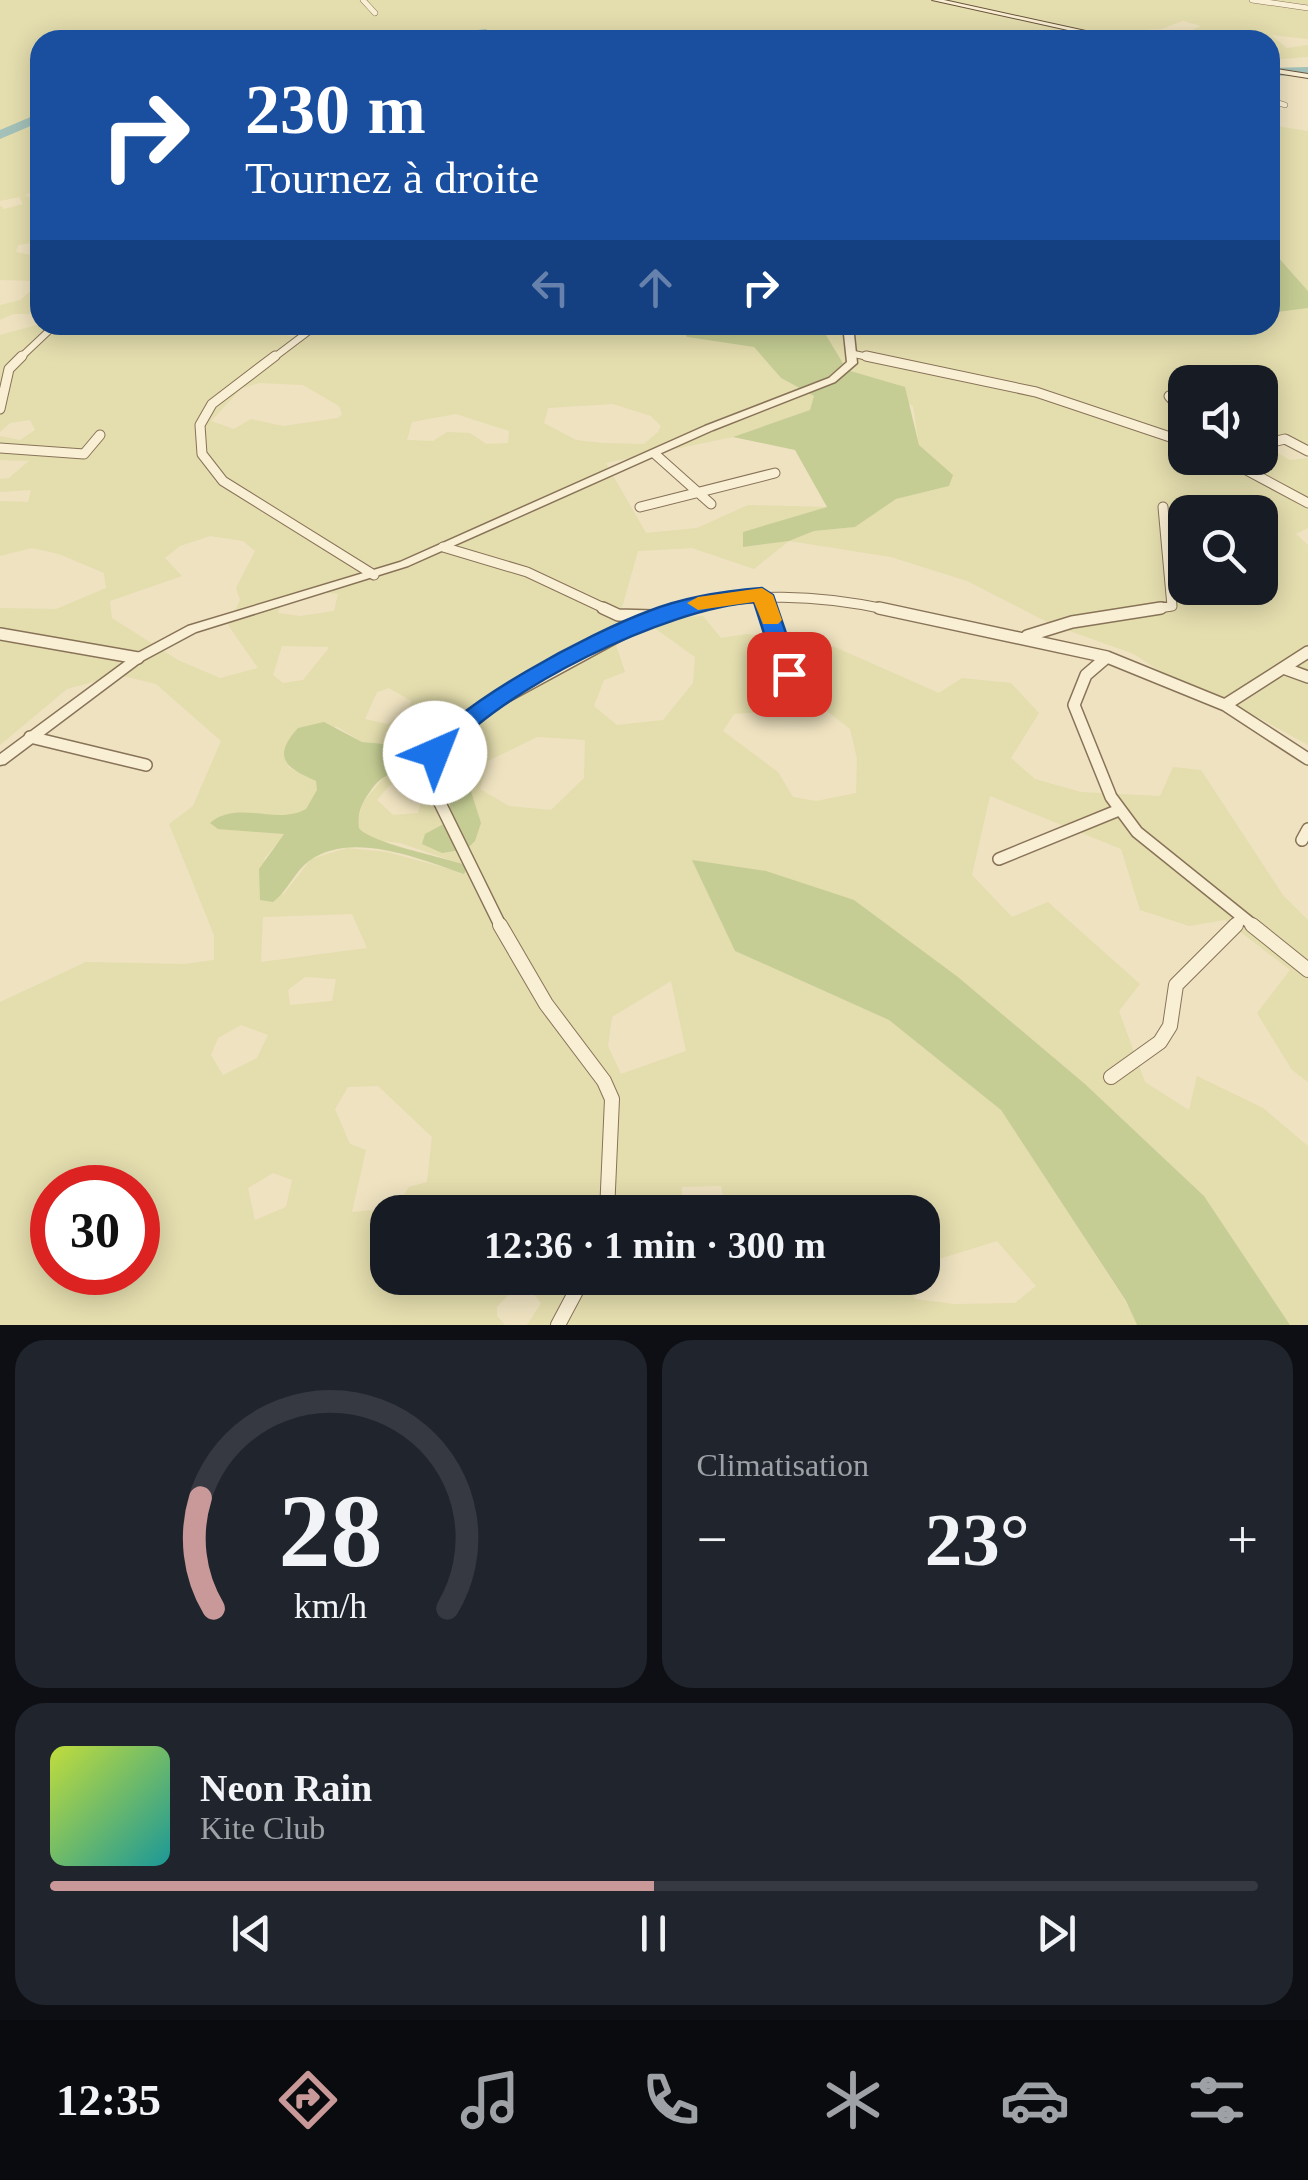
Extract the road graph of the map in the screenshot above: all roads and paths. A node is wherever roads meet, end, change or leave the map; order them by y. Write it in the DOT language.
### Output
graph roads {
  1 [pos="363,0"];
  2 [pos="935,0"];
  3 [pos="1252,0"];
  4 [pos="1308,8"];
  5 [pos="374,13"];
  6 [pos="1077,30"];
  7 [pos="1280,74"];
  8 [pos="1308,76"];
  9 [pos="1280,103"];
  10 [pos="1285,104"];
  11 [pos="45,335"];
  12 [pos="303,335"];
  13 [pos="850,335"];
  14 [pos="854,354"];
  15 [pos="0,410"];
  16 [pos="100,435"];
  17 [pos="1168,436"];
  18 [pos="1278,440"];
  19 [pos="0,448"];
  20 [pos="1308,450"];
  21 [pos="655,454"];
  22 [pos="775,474"];
  23 [pos="1256,475"];
  24 [pos="698,491"];
  25 [pos="711,504"];
  26 [pos="1308,504"];
  27 [pos="640,507"];
  28 [pos="1163,507"];
  29 [pos="443,547"];
  30 [pos="374,575"];
  31 [pos="762,595"];
  32 [pos="656,615"];
  33 [pos="0,634"];
  34 [pos="1027,636"];
  35 [pos="1308,652"];
  36 [pos="138,658"];
  37 [pos="1101,660"];
  38 [pos="1286,669"];
  39 [pos="789,674"];
  40 [pos="1308,677"];
  41 [pos="1224,706"];
  42 [pos="30,736"];
  43 [pos="1308,760"];
  44 [pos="0,761"];
  45 [pos="146,765"];
  46 [pos="1120,810"];
  47 [pos="999,860"];
  48 [pos="1241,919"];
  49 [pos="1308,970"];
  50 [pos="1110,1078"];
  51 [pos="608,1195"];
  52 [pos="574,1295"];
  53 [pos="558,1325"];
  1 -- 5 [label="street"];
  2 -- 6 [label="main road"];
  3 -- 4 [label="street"];
  7 -- 8 [label="main road"];
  9 -- 10 [label="street"];
  11 -- 15 [label="street"];
  12 -- 30 [label="street"];
  13 -- 14 [label="street"];
  14 -- 17 [label="street"];
  14 -- 21 [label="street"];
  16 -- 19 [label="street"];
  18 -- 20 [label="street"];
  21 -- 24 [label="street"];
  21 -- 29 [label="street"];
  22 -- 24 [label="street"];
  23 -- 26 [label="street"];
  24 -- 25 [label="street"];
  24 -- 27 [label="street"];
  28 -- 34 [label="street"];
  29 -- 30 [label="street"];
  29 -- 32 [label="street"];
  30 -- 36 [label="street"];
  31 -- 32 [label="street"];
  31 -- 34 [label="street"];
  31 -- 39 [label="street"];
  32 -- 51 [label="street"];
  33 -- 36 [label="street"];
  34 -- 37 [label="street"];
  35 -- 38 [label="street"];
  36 -- 42 [label="street"];
  37 -- 41 [label="street"];
  37 -- 46 [label="street"];
  38 -- 40 [label="street"];
  38 -- 41 [label="street"];
  41 -- 43 [label="street"];
  42 -- 44 [label="street"];
  42 -- 45 [label="street"];
  46 -- 47 [label="street"];
  46 -- 48 [label="street"];
  48 -- 49 [label="street"];
  48 -- 50 [label="street"];
  52 -- 53 [label="street"];
}
